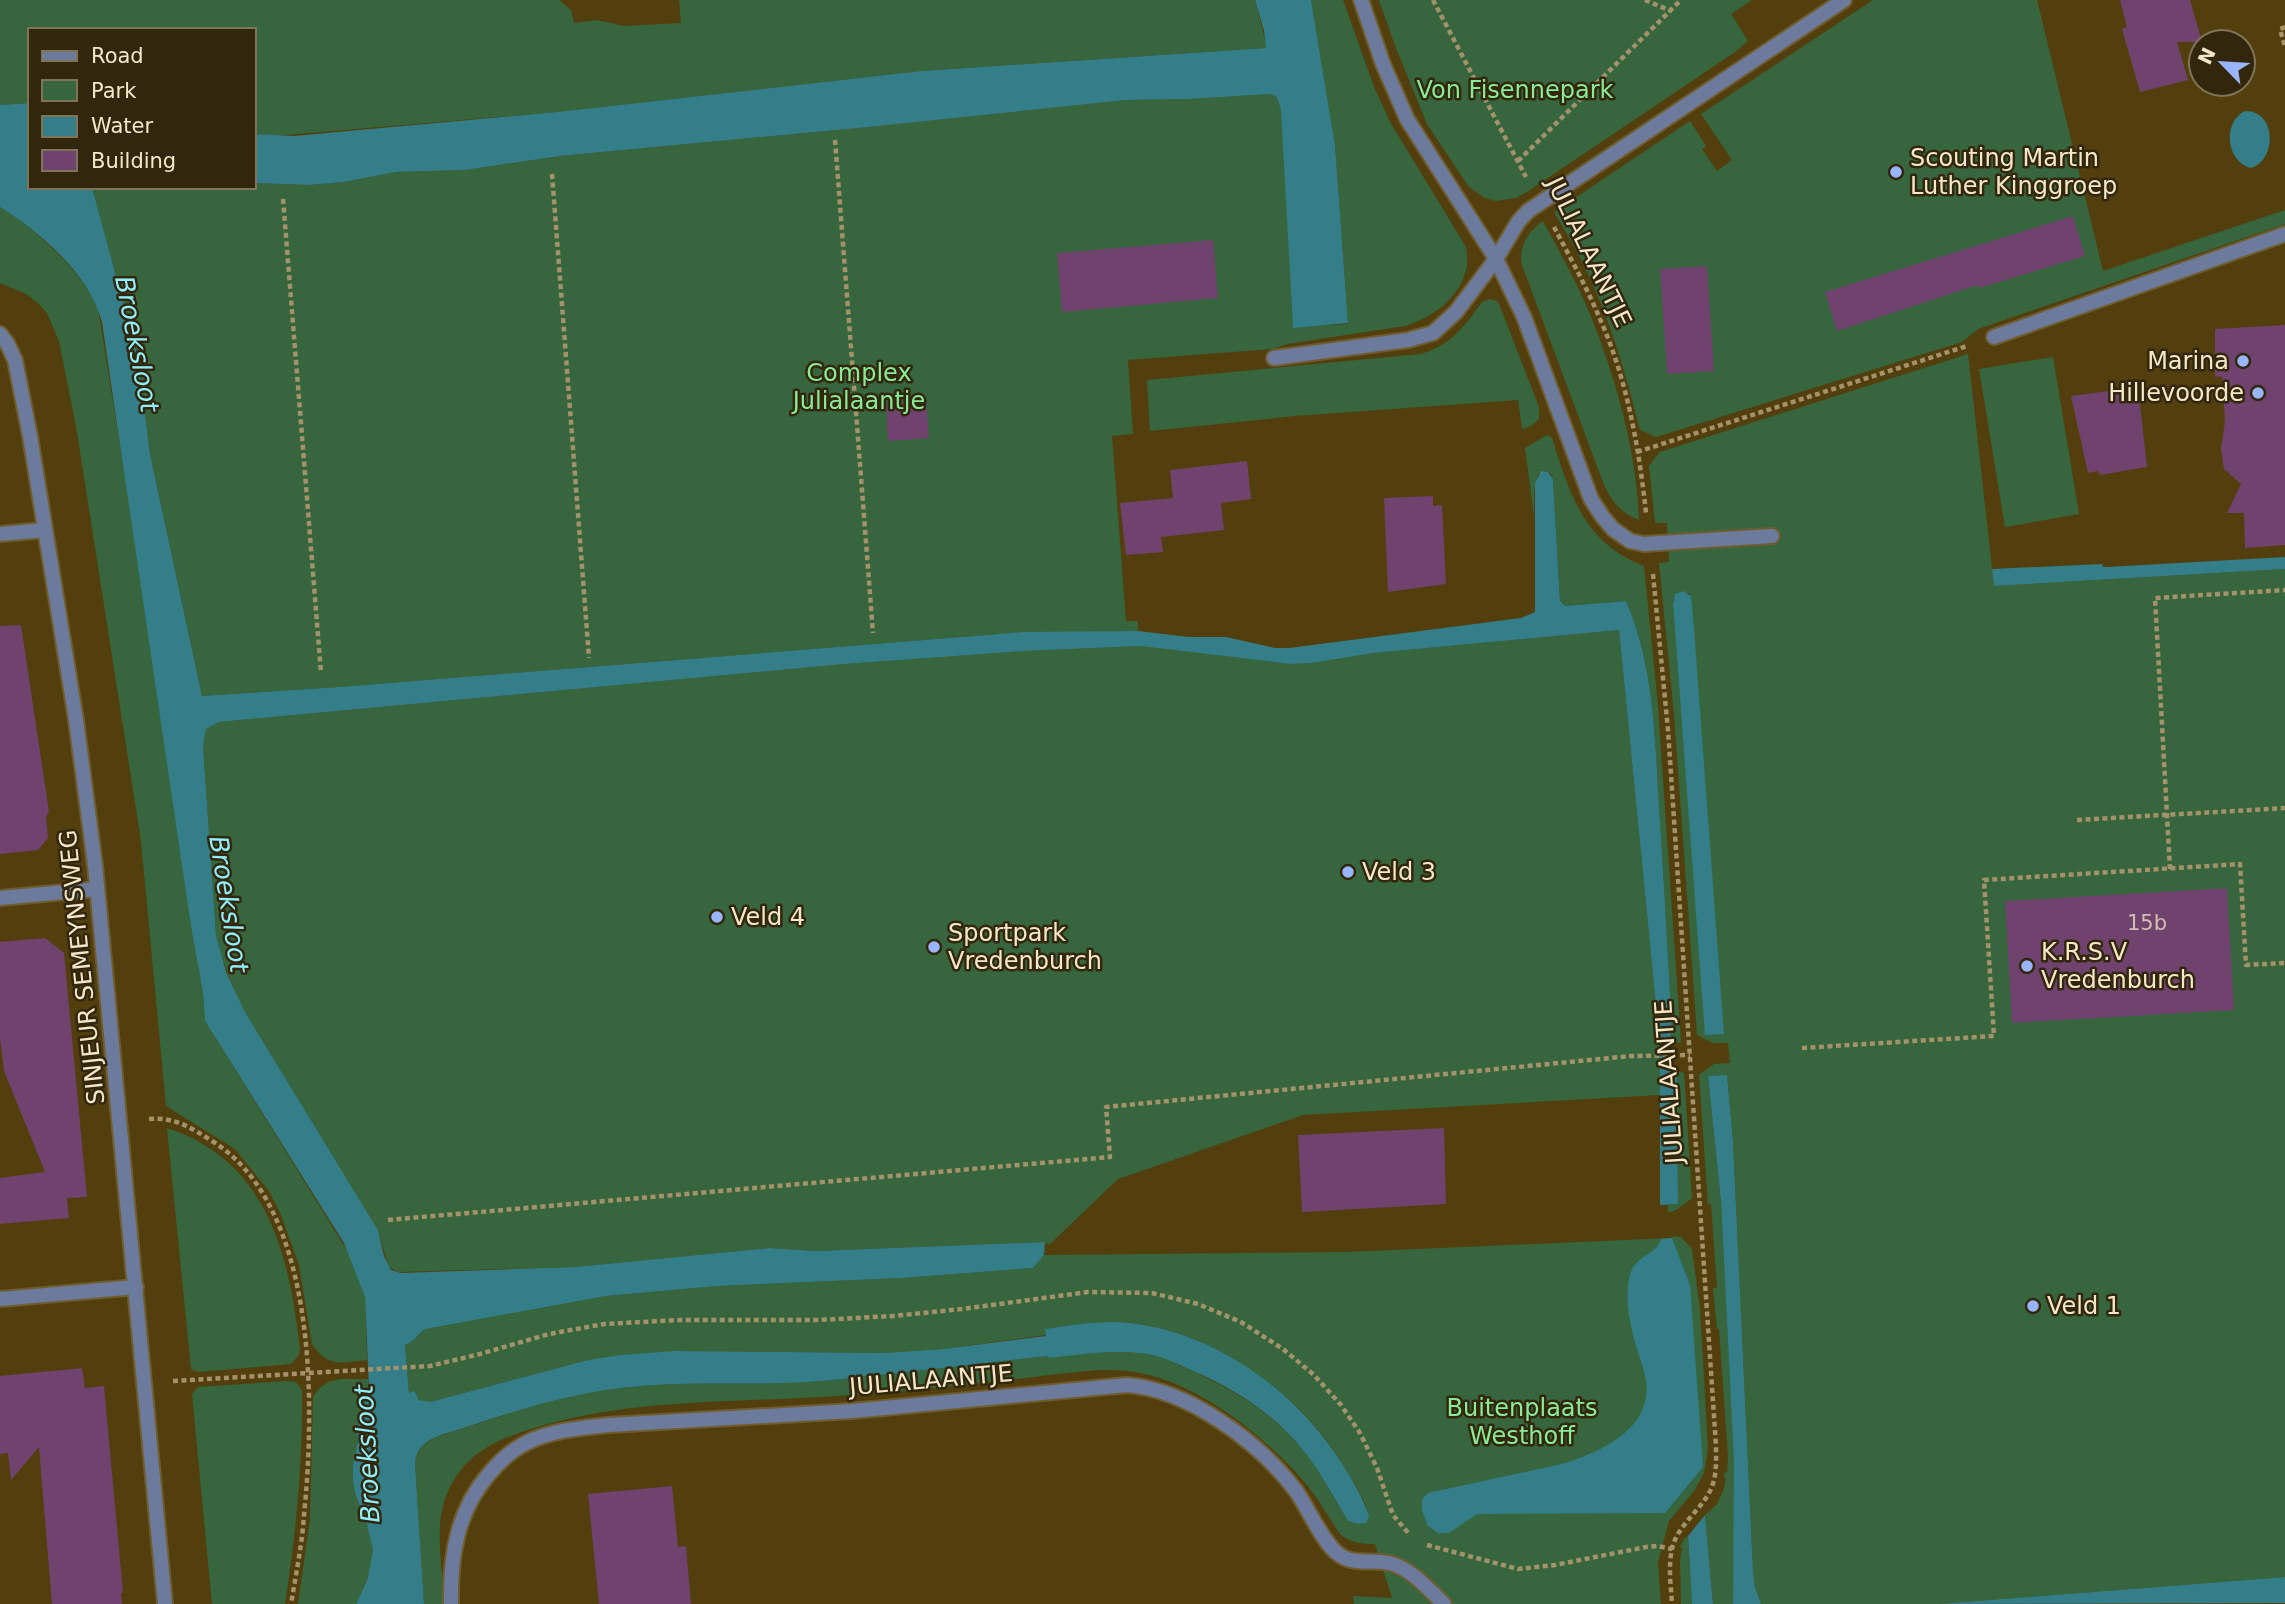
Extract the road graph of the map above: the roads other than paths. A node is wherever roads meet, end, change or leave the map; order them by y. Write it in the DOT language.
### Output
graph roads {
  1 [pos="1360,0"];
  2 [pos="1844,0"];
  3 [pos="2285,234"];
  4 [pos="1496,259"];
  5 [pos="0,334"];
  6 [pos="1994,337"];
  7 [pos="1274,358"];
  8 [pos="45,530"];
  9 [pos="0,534"];
  10 [pos="1772,537"];
  11 [pos="97,888"];
  12 [pos="0,898"];
  13 [pos="136,1287"];
  14 [pos="0,1299"];
  15 [pos="165,1604"];
  16 [pos="452,1604"];
  17 [pos="1444,1604"];
  1 -- 4 [label="street"];
  2 -- 4 [label="street"];
  3 -- 6 [label="street"];
  4 -- 7 [label="street"];
  4 -- 10 [label="street"];
  5 -- 8 [label="street, SINJEUR SEMEYNSWEG"];
  8 -- 9 [label="street"];
  8 -- 11 [label="street, SINJEUR SEMEYNSWEG"];
  11 -- 12 [label="street"];
  11 -- 13 [label="street, SINJEUR SEMEYNSWEG"];
  13 -- 14 [label="street"];
  13 -- 15 [label="street, SINJEUR SEMEYNSWEG"];
  16 -- 17 [label="street, JULIALAANTJE"];
}
